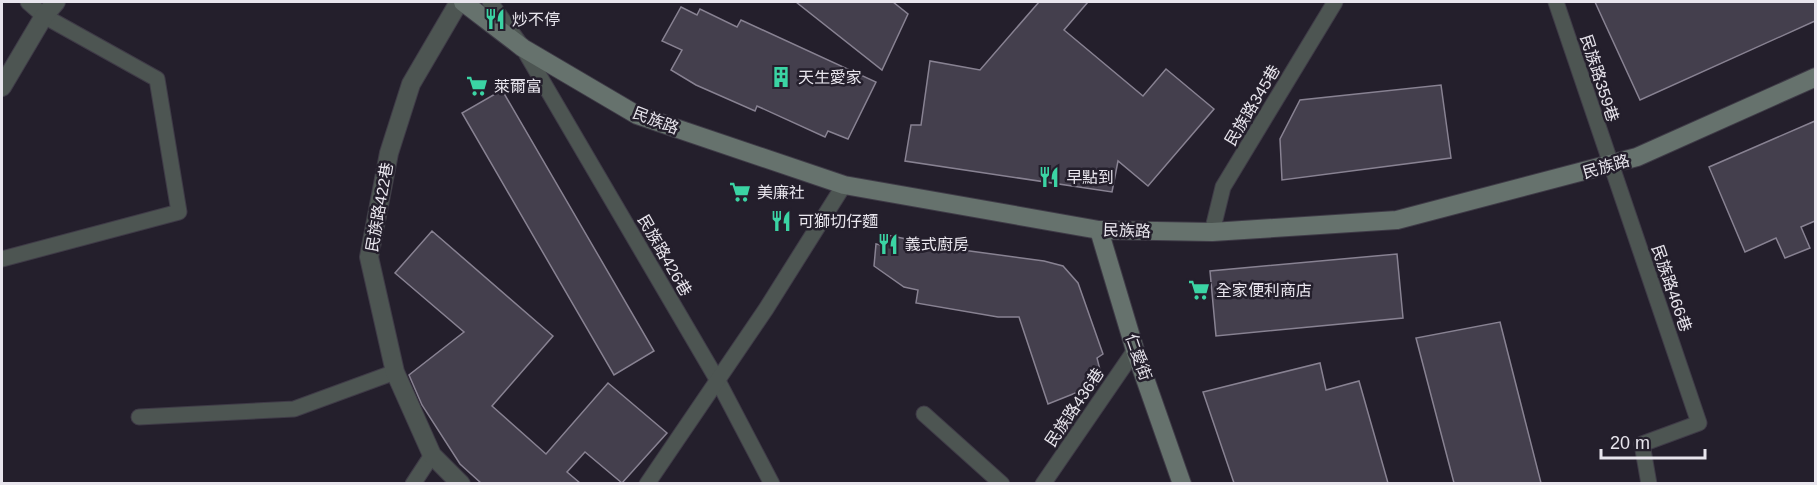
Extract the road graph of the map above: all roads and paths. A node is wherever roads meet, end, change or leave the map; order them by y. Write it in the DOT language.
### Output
graph roads {
  1 [pos="28,2"];
  2 [pos="56,2"];
  3 [pos="461,2"];
  4 [pos="490,2"];
  5 [pos="1335,2"];
  6 [pos="1556,2"];
  7 [pos="44,16"];
  8 [pos="523,48"];
  9 [pos="1815,77"];
  10 [pos="2,87"];
  11 [pos="1611,166"];
  12 [pos="844,185"];
  13 [pos="1099,230"];
  14 [pos="1212,232"];
  15 [pos="2,259"];
  16 [pos="1135,350"];
  17 [pos="395,372"];
  18 [pos="718,381"];
  19 [pos="924,414"];
  20 [pos="140,417"];
  21 [pos="432,455"];
  22 [pos="412,483"];
  23 [pos="461,483"];
  24 [pos="647,483"];
  25 [pos="772,483"];
  26 [pos="1002,483"];
  27 [pos="1043,483"];
  28 [pos="1182,483"];
  29 [pos="1649,483"];
  1 -- 7 [label="lane"];
  2 -- 7 [label="street"];
  3 -- 8 [label="street, 民族路"];
  3 -- 17 [label="street, 民族路422巷"];
  4 -- 8 [label="lane, 民族路426巷"];
  5 -- 14 [label="lane, 民族路345巷"];
  6 -- 11 [label="lane, 民族路359巷"];
  7 -- 10 [label="street"];
  7 -- 15 [label="lane"];
  8 -- 12 [label="street, 民族路"];
  8 -- 18 [label="lane, 民族路426巷"];
  9 -- 11 [label="street, 民族路"];
  11 -- 14 [label="street, 民族路"];
  11 -- 29 [label="lane, 民族路466巷"];
  12 -- 13 [label="street, 民族路"];
  12 -- 18 [label="lane"];
  13 -- 14 [label="street, 民族路"];
  13 -- 16 [label="street, 仁愛街"];
  16 -- 27 [label="lane, 民族路436巷"];
  16 -- 28 [label="street, 仁愛街"];
  17 -- 20 [label="lane"];
  17 -- 21 [label="street, 民族路422巷"];
  18 -- 24 [label="lane"];
  18 -- 25 [label="lane, 民族路426巷"];
  19 -- 26 [label="lane"];
  21 -- 22 [label="lane"];
  21 -- 23 [label="street"];
}
